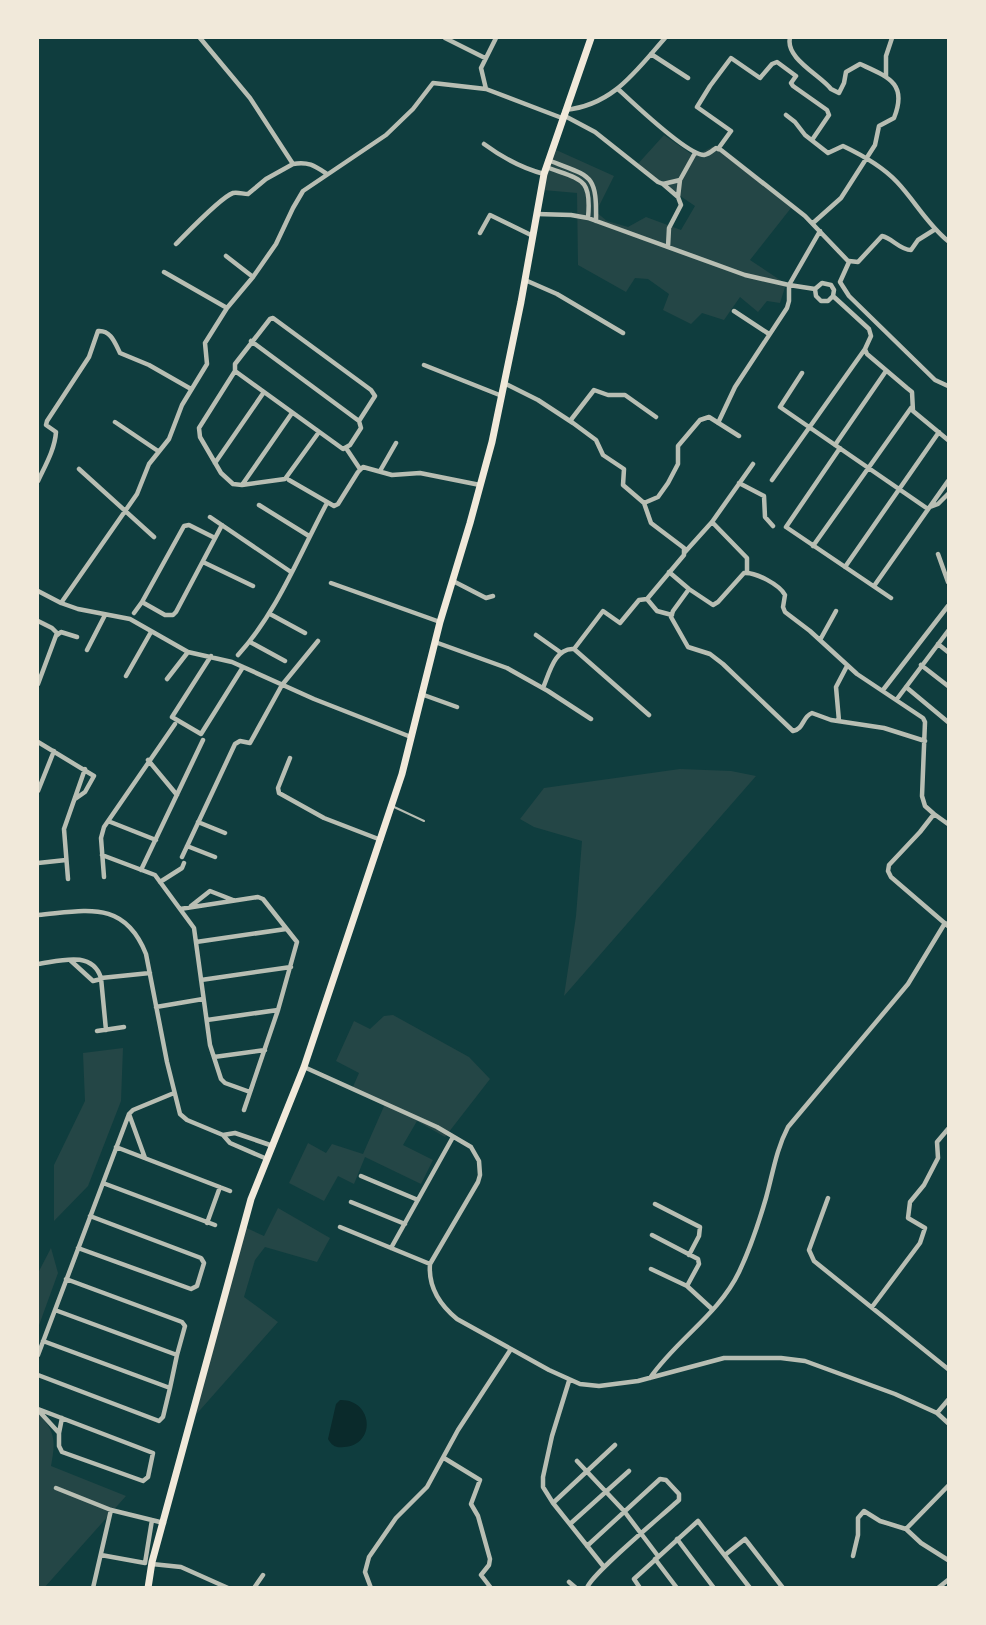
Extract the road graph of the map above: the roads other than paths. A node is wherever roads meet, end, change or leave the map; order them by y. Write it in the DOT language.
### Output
graph roads {
  1 [pos="201,38"];
  2 [pos="445,38"];
  3 [pos="496,38"];
  4 [pos="591,38"];
  5 [pos="665,38"];
  6 [pos="790,38"];
  7 [pos="892,38"];
  8 [pos="651,54"];
  9 [pos="485,58"];
  10 [pos="886,76"];
  11 [pos="688,78"];
  12 [pos="486,89"];
  13 [pos="618,89"];
  14 [pos="563,114"];
  15 [pos="786,115"];
  16 [pos="812,140"];
  17 [pos="484,144"];
  18 [pos="718,149"];
  19 [pos="695,153"];
  20 [pos="867,158"];
  21 [pos="294,165"];
  22 [pos="546,167"];
  23 [pos="327,174"];
  24 [pos="680,180"];
  25 [pos="663,184"];
  26 [pos="678,197"];
  27 [pos="537,214"];
  28 [pos="588,218"];
  29 [pos="596,221"];
  30 [pos="813,223"];
  31 [pos="934,230"];
  32 [pos="820,231"];
  33 [pos="480,233"];
  34 [pos="533,236"];
  35 [pos="948,241"];
  36 [pos="176,243"];
  37 [pos="668,248"];
  38 [pos="226,256"];
  39 [pos="849,261"];
  40 [pos="164,272"];
  41 [pos="253,277"];
  42 [pos="525,280"];
  43 [pos="789,285"];
  44 [pos="816,289"];
  45 [pos="833,296"];
  46 [pos="227,308"];
  47 [pos="734,311"];
  48 [pos="623,333"];
  49 [pos="769,334"];
  50 [pos="251,341"];
  51 [pos="865,349"];
  52 [pos="424,365"];
  53 [pos="235,371"];
  54 [pos="886,371"];
  55 [pos="802,373"];
  56 [pos="504,382"];
  57 [pos="948,386"];
  58 [pos="191,389"];
  59 [pos="264,392"];
  60 [pos="502,396"];
  61 [pos="911,408"];
  62 [pos="292,413"];
  63 [pos="656,417"];
  64 [pos="359,421"];
  65 [pos="570,421"];
  66 [pos="115,422"];
  67 [pos="718,423"];
  68 [pos="810,427"];
  69 [pos="319,432"];
  70 [pos="939,432"];
  71 [pos="739,436"];
  72 [pos="948,440"];
  73 [pos="396,443"];
  74 [pos="838,446"];
  75 [pos="346,448"];
  76 [pos="158,451"];
  77 [pos="215,463"];
  78 [pos="753,464"];
  79 [pos="868,468"];
  80 [pos="79,469"];
  81 [pos="360,469"];
  82 [pos="380,471"];
  83 [pos="289,480"];
  84 [pos="772,480"];
  85 [pos="948,480"];
  86 [pos="38,481"];
  87 [pos="739,483"];
  88 [pos="242,485"];
  89 [pos="480,486"];
  90 [pos="900,490"];
  91 [pos="948,494"];
  92 [pos="327,503"];
  93 [pos="644,503"];
  94 [pos="259,505"];
  95 [pos="929,508"];
  96 [pos="125,512"];
  97 [pos="210,517"];
  98 [pos="712,522"];
  99 [pos="222,525"];
  100 [pos="773,526"];
  101 [pos="309,536"];
  102 [pos="154,537"];
  103 [pos="215,538"];
  104 [pos="813,546"];
  105 [pos="685,552"];
  106 [pos="938,554"];
  107 [pos="203,562"];
  108 [pos="845,567"];
  109 [pos="291,572"];
  110 [pos="669,572"];
  111 [pos="747,572"];
  112 [pos="453,581"];
  113 [pos="948,582"];
  114 [pos="331,583"];
  115 [pos="253,586"];
  116 [pos="874,586"];
  117 [pos="689,589"];
  118 [pos="38,591"];
  119 [pos="493,596"];
  120 [pos="647,598"];
  121 [pos="891,598"];
  122 [pos="142,602"];
  123 [pos="61,603"];
  124 [pos="948,606"];
  125 [pos="836,611"];
  126 [pos="134,613"];
  127 [pos="270,614"];
  128 [pos="105,615"];
  129 [pos="672,615"];
  130 [pos="38,621"];
  131 [pos="440,622"];
  132 [pos="151,632"];
  133 [pos="948,632"];
  134 [pos="305,633"];
  135 [pos="536,635"];
  136 [pos="56,636"];
  137 [pos="77,638"];
  138 [pos="820,640"];
  139 [pos="318,641"];
  140 [pos="250,642"];
  141 [pos="435,642"];
  142 [pos="938,644"];
  143 [pos="87,650"];
  144 [pos="574,650"];
  145 [pos="188,652"];
  146 [pos="560,652"];
  147 [pos="948,652"];
  148 [pos="238,655"];
  149 [pos="212,656"];
  150 [pos="285,661"];
  151 [pos="921,665"];
  152 [pos="847,666"];
  153 [pos="243,667"];
  154 [pos="126,676"];
  155 [pos="166,680"];
  156 [pos="38,684"];
  157 [pos="282,685"];
  158 [pos="948,686"];
  159 [pos="906,687"];
  160 [pos="543,688"];
  161 [pos="883,690"];
  162 [pos="421,694"];
  163 [pos="897,699"];
  164 [pos="457,707"];
  165 [pos="649,715"];
  166 [pos="591,719"];
  167 [pos="838,721"];
  168 [pos="948,722"];
  169 [pos="175,724"];
  170 [pos="411,737"];
  171 [pos="203,740"];
  172 [pos="925,741"];
  173 [pos="38,742"];
  174 [pos="54,751"];
  175 [pos="290,758"];
  176 [pos="148,760"];
  177 [pos="86,769"];
  178 [pos="38,791"];
  179 [pos="177,795"];
  180 [pos="75,799"];
  181 [pos="392,806"];
  182 [pos="934,814"];
  183 [pos="108,821"];
  184 [pos="424,821"];
  185 [pos="198,822"];
  186 [pos="948,824"];
  187 [pos="225,833"];
  188 [pos="156,840"];
  189 [pos="381,841"];
  190 [pos="187,846"];
  191 [pos="102,855"];
  192 [pos="182,857"];
  193 [pos="214,857"];
  194 [pos="66,860"];
  195 [pos="38,863"];
  196 [pos="184,863"];
  197 [pos="141,870"];
  198 [pos="104,877"];
  199 [pos="68,879"];
  200 [pos="160,882"];
  201 [pos="234,901"];
  202 [pos="189,908"];
  203 [pos="180,909"];
  204 [pos="38,915"];
  205 [pos="947,925"];
  206 [pos="286,929"];
  207 [pos="196,942"];
  208 [pos="70,960"];
  209 [pos="38,963"];
  210 [pos="291,967"];
  211 [pos="150,973"];
  212 [pos="101,979"];
  213 [pos="201,980"];
  214 [pos="204,999"];
  215 [pos="156,1007"];
  216 [pos="278,1010"];
  217 [pos="207,1020"];
  218 [pos="124,1027"];
  219 [pos="106,1030"];
  220 [pos="97,1031"];
  221 [pos="265,1050"];
  222 [pos="214,1057"];
  223 [pos="304,1067"];
  224 [pos="250,1092"];
  225 [pos="174,1093"];
  226 [pos="244,1110"];
  227 [pos="129,1114"];
  228 [pos="948,1129"];
  229 [pos="223,1135"];
  230 [pos="453,1137"];
  231 [pos="273,1146"];
  232 [pos="116,1147"];
  233 [pos="145,1158"];
  234 [pos="267,1159"];
  235 [pos="362,1176"];
  236 [pos="103,1183"];
  237 [pos="220,1187"];
  238 [pos="230,1191"];
  239 [pos="828,1198"];
  240 [pos="418,1200"];
  241 [pos="351,1202"];
  242 [pos="655,1204"];
  243 [pos="90,1216"];
  244 [pos="207,1223"];
  245 [pos="405,1224"];
  246 [pos="215,1225"];
  247 [pos="340,1227"];
  248 [pos="652,1235"];
  249 [pos="78,1248"];
  250 [pos="392,1248"];
  251 [pos="689,1255"];
  252 [pos="430,1264"];
  253 [pos="651,1269"];
  254 [pos="66,1279"];
  255 [pos="687,1286"];
  256 [pos="872,1307"];
  257 [pos="712,1309"];
  258 [pos="55,1310"];
  259 [pos="43,1341"];
  260 [pos="511,1349"];
  261 [pos="38,1355"];
  262 [pos="177,1355"];
  263 [pos="948,1369"];
  264 [pos="38,1375"];
  265 [pos="650,1378"];
  266 [pos="569,1381"];
  267 [pos="170,1388"];
  268 [pos="948,1400"];
  269 [pos="38,1409"];
  270 [pos="937,1413"];
  271 [pos="62,1418"];
  272 [pos="948,1423"];
  273 [pos="59,1433"];
  274 [pos="615,1445"];
  275 [pos="444,1458"];
  276 [pos="577,1461"];
  277 [pos="587,1471"];
  278 [pos="629,1471"];
  279 [pos="948,1486"];
  280 [pos="56,1488"];
  281 [pos="606,1492"];
  282 [pos="553,1503"];
  283 [pos="111,1510"];
  284 [pos="624,1511"];
  285 [pos="152,1520"];
  286 [pos="164,1523"];
  287 [pos="570,1524"];
  288 [pos="906,1529"];
  289 [pos="642,1533"];
  290 [pos="677,1539"];
  291 [pos="587,1546"];
  292 [pos="101,1555"];
  293 [pos="725,1555"];
  294 [pos="853,1556"];
  295 [pos="657,1557"];
  296 [pos="948,1560"];
  297 [pos="152,1564"];
  298 [pos="603,1567"];
  299 [pos="263,1575"];
  300 [pos="948,1580"];
  301 [pos="568,1582"];
  302 [pos="93,1587"];
  303 [pos="148,1587"];
  304 [pos="228,1587"];
  305 [pos="254,1587"];
  306 [pos="371,1587"];
  307 [pos="491,1587"];
  308 [pos="576,1587"];
  309 [pos="587,1587"];
  310 [pos="640,1587"];
  311 [pos="677,1587"];
  312 [pos="714,1587"];
  313 [pos="750,1587"];
  314 [pos="783,1587"];
  315 [pos="938,1587"];
  1 -- 21 [label="street"];
  2 -- 9 [label="street"];
  3 -- 9 [label="street"];
  4 -- 14 [label="main road"];
  5 -- 8 [label="street"];
  6 -- 10 [label="street"];
  7 -- 10 [label="street"];
  8 -- 11 [label="street"];
  8 -- 13 [label="street"];
  9 -- 12 [label="street"];
  10 -- 20 [label="street"];
  12 -- 14 [label="street"];
  12 -- 23 [label="street"];
  13 -- 14 [label="street"];
  13 -- 19 [label="street"];
  14 -- 22 [label="main road"];
  14 -- 25 [label="street"];
  15 -- 16 [label="street"];
  16 -- 18 [label="street"];
  16 -- 20 [label="street"];
  17 -- 22 [label="street"];
  18 -- 19 [label="street"];
  18 -- 30 [label="street"];
  19 -- 24 [label="street"];
  20 -- 30 [label="street"];
  20 -- 31 [label="street"];
  21 -- 23 [label="street"];
  21 -- 36 [label="street"];
  22 -- 27 [label="main road"];
  22 -- 28 [label="street"];
  22 -- 29 [label="street"];
  23 -- 41 [label="street"];
  24 -- 25 [label="street"];
  24 -- 26 [label="street"];
  25 -- 26 [label="street"];
  26 -- 37 [label="street"];
  27 -- 28 [label="street"];
  27 -- 34 [label="main road"];
  28 -- 29 [label="street"];
  29 -- 37 [label="street"];
  30 -- 32 [label="street"];
  31 -- 35 [label="street"];
  31 -- 39 [label="street"];
  32 -- 39 [label="street"];
  32 -- 43 [label="street"];
  33 -- 34 [label="street"];
  34 -- 42 [label="main road"];
  37 -- 43 [label="street"];
  38 -- 41 [label="street"];
  39 -- 57 [label="street"];
  40 -- 46 [label="street"];
  41 -- 46 [label="street"];
  42 -- 48 [label="street"];
  42 -- 56 [label="main road"];
  43 -- 44 [label="street"];
  43 -- 49 [label="street"];
  44 -- 45 [label="street"];
  44 -- 45 [label="street"];
  45 -- 51 [label="street"];
  46 -- 58 [label="street"];
  47 -- 49 [label="street"];
  49 -- 67 [label="street"];
  50 -- 53 [label="street"];
  50 -- 64 [label="street"];
  50 -- 64 [label="street"];
  51 -- 54 [label="street"];
  51 -- 68 [label="street"];
  52 -- 60 [label="street"];
  53 -- 59 [label="street"];
  53 -- 77 [label="street"];
  54 -- 61 [label="street"];
  54 -- 74 [label="street"];
  55 -- 68 [label="street"];
  56 -- 60 [label="main road"];
  56 -- 65 [label="street"];
  58 -- 76 [label="street"];
  58 -- 86 [label="street"];
  59 -- 62 [label="street"];
  59 -- 77 [label="street"];
  60 -- 89 [label="main road"];
  61 -- 70 [label="street"];
  61 -- 79 [label="street"];
  62 -- 69 [label="street"];
  62 -- 88 [label="street"];
  63 -- 65 [label="street"];
  64 -- 75 [label="street"];
  65 -- 93 [label="street"];
  66 -- 76 [label="street"];
  67 -- 71 [label="street"];
  67 -- 93 [label="street"];
  68 -- 74 [label="street"];
  68 -- 84 [label="street"];
  69 -- 75 [label="street"];
  69 -- 88 [label="street"];
  70 -- 72 [label="street"];
  70 -- 90 [label="street"];
  73 -- 82 [label="street"];
  74 -- 79 [label="street"];
  74 -- 104 [label="street"];
  75 -- 81 [label="street"];
  76 -- 96 [label="street"];
  77 -- 88 [label="street"];
  78 -- 87 [label="street"];
  79 -- 90 [label="street"];
  79 -- 104 [label="street"];
  80 -- 96 [label="street"];
  81 -- 82 [label="street"];
  81 -- 92 [label="street"];
  82 -- 89 [label="street"];
  83 -- 92 [label="street"];
  85 -- 95 [label="street"];
  87 -- 98 [label="street"];
  87 -- 100 [label="street"];
  89 -- 112 [label="main road"];
  90 -- 95 [label="street"];
  90 -- 108 [label="street"];
  91 -- 95 [label="street"];
  92 -- 101 [label="street"];
  93 -- 105 [label="street"];
  94 -- 101 [label="street"];
  95 -- 116 [label="street"];
  96 -- 102 [label="street"];
  96 -- 123 [label="street"];
  97 -- 99 [label="street"];
  98 -- 105 [label="street"];
  98 -- 111 [label="street"];
  99 -- 103 [label="street"];
  99 -- 109 [label="street"];
  101 -- 109 [label="street"];
  103 -- 107 [label="street"];
  103 -- 122 [label="street"];
  104 -- 108 [label="street"];
  105 -- 110 [label="street"];
  106 -- 113 [label="street"];
  107 -- 115 [label="street"];
  107 -- 122 [label="street"];
  108 -- 116 [label="street"];
  109 -- 127 [label="street"];
  110 -- 117 [label="street"];
  110 -- 120 [label="street"];
  111 -- 117 [label="street"];
  111 -- 138 [label="street"];
  112 -- 119 [label="street"];
  112 -- 131 [label="main road"];
  114 -- 131 [label="street"];
  116 -- 121 [label="street"];
  117 -- 129 [label="street"];
  118 -- 123 [label="street"];
  120 -- 129 [label="street"];
  120 -- 144 [label="street"];
  122 -- 126 [label="street"];
  123 -- 128 [label="street"];
  124 -- 161 [label="street"];
  125 -- 138 [label="street"];
  127 -- 134 [label="street"];
  127 -- 140 [label="street"];
  128 -- 132 [label="street"];
  128 -- 143 [label="street"];
  129 -- 167 [label="street"];
  130 -- 136 [label="street"];
  131 -- 141 [label="main road"];
  132 -- 145 [label="street"];
  132 -- 154 [label="street"];
  133 -- 142 [label="street"];
  135 -- 146 [label="street"];
  136 -- 137 [label="street"];
  136 -- 156 [label="street"];
  138 -- 152 [label="street"];
  139 -- 157 [label="street"];
  140 -- 148 [label="street"];
  140 -- 150 [label="street"];
  141 -- 160 [label="street"];
  141 -- 162 [label="main road"];
  142 -- 147 [label="street"];
  142 -- 151 [label="street"];
  144 -- 146 [label="street"];
  144 -- 165 [label="street"];
  145 -- 149 [label="street"];
  145 -- 155 [label="street"];
  146 -- 160 [label="street"];
  149 -- 153 [label="street"];
  149 -- 153 [label="street"];
  151 -- 158 [label="street"];
  151 -- 159 [label="street"];
  152 -- 161 [label="street"];
  152 -- 167 [label="street"];
  153 -- 157 [label="street"];
  157 -- 170 [label="street"];
  157 -- 185 [label="street"];
  159 -- 163 [label="street"];
  159 -- 168 [label="street"];
  160 -- 166 [label="street"];
  161 -- 163 [label="street"];
  162 -- 164 [label="street"];
  162 -- 170 [label="main road"];
  163 -- 172 [label="street"];
  167 -- 172 [label="street"];
  169 -- 176 [label="street"];
  170 -- 181 [label="main road"];
  171 -- 179 [label="street"];
  172 -- 182 [label="street"];
  173 -- 174 [label="street"];
  174 -- 177 [label="street"];
  174 -- 178 [label="street"];
  175 -- 189 [label="street"];
  176 -- 179 [label="street"];
  176 -- 183 [label="street"];
  177 -- 180 [label="street"];
  177 -- 180 [label="street"];
  179 -- 188 [label="street"];
  180 -- 194 [label="street"];
  181 -- 184 [label="lane"];
  181 -- 189 [label="main road"];
  182 -- 186 [label="street"];
  182 -- 205 [label="street"];
  183 -- 188 [label="street"];
  183 -- 191 [label="street"];
  185 -- 187 [label="street"];
  185 -- 190 [label="street"];
  188 -- 197 [label="street"];
  189 -- 223 [label="main road"];
  190 -- 192 [label="street"];
  190 -- 193 [label="street"];
  191 -- 197 [label="street"];
  191 -- 198 [label="street"];
  194 -- 195 [label="street"];
  194 -- 199 [label="street"];
  196 -- 200 [label="street"];
  197 -- 200 [label="street"];
  200 -- 203 [label="street"];
  201 -- 202 [label="street"];
  201 -- 202 [label="street"];
  201 -- 206 [label="street"];
  202 -- 203 [label="street"];
  203 -- 207 [label="street"];
  204 -- 211 [label="street"];
  205 -- 257 [label="street"];
  206 -- 207 [label="street"];
  206 -- 210 [label="street"];
  207 -- 213 [label="street"];
  208 -- 209 [label="street"];
  208 -- 212 [label="street"];
  208 -- 212 [label="street"];
  210 -- 213 [label="street"];
  210 -- 216 [label="street"];
  211 -- 212 [label="street"];
  211 -- 215 [label="street"];
  212 -- 219 [label="street"];
  213 -- 214 [label="street"];
  214 -- 215 [label="street"];
  214 -- 217 [label="street"];
  215 -- 225 [label="street"];
  216 -- 217 [label="street"];
  216 -- 221 [label="street"];
  217 -- 222 [label="street"];
  218 -- 219 [label="street"];
  219 -- 220 [label="street"];
  221 -- 222 [label="street"];
  221 -- 224 [label="street"];
  222 -- 224 [label="street"];
  223 -- 230 [label="street"];
  223 -- 231 [label="main road"];
  224 -- 226 [label="street"];
  225 -- 227 [label="street"];
  225 -- 229 [label="street"];
  227 -- 232 [label="street"];
  227 -- 233 [label="street"];
  228 -- 256 [label="street"];
  229 -- 231 [label="street"];
  229 -- 234 [label="street"];
  230 -- 240 [label="street"];
  230 -- 252 [label="street"];
  231 -- 234 [label="main road"];
  232 -- 233 [label="street"];
  232 -- 236 [label="street"];
  233 -- 237 [label="street"];
  234 -- 286 [label="main road"];
  235 -- 240 [label="street"];
  236 -- 243 [label="street"];
  236 -- 244 [label="street"];
  237 -- 238 [label="street"];
  237 -- 244 [label="street"];
  239 -- 256 [label="street"];
  240 -- 245 [label="street"];
  241 -- 245 [label="street"];
  242 -- 251 [label="street"];
  243 -- 249 [label="street"];
  243 -- 249 [label="street"];
  244 -- 246 [label="street"];
  245 -- 250 [label="street"];
  247 -- 250 [label="street"];
  248 -- 251 [label="street"];
  249 -- 254 [label="street"];
  250 -- 252 [label="street"];
  251 -- 255 [label="street"];
  252 -- 260 [label="street"];
  253 -- 255 [label="street"];
  254 -- 258 [label="street"];
  254 -- 262 [label="street"];
  255 -- 257 [label="street"];
  256 -- 263 [label="street"];
  257 -- 265 [label="street"];
  258 -- 259 [label="street"];
  258 -- 262 [label="street"];
  259 -- 261 [label="street"];
  259 -- 267 [label="street"];
  260 -- 266 [label="street"];
  260 -- 275 [label="street"];
  262 -- 267 [label="street"];
  264 -- 267 [label="street"];
  265 -- 266 [label="street"];
  265 -- 270 [label="street"];
  266 -- 282 [label="street"];
  268 -- 270 [label="street"];
  269 -- 271 [label="street"];
  269 -- 273 [label="street"];
  270 -- 272 [label="street"];
  271 -- 273 [label="street"];
  271 -- 273 [label="street"];
  274 -- 277 [label="street"];
  275 -- 306 [label="street"];
  275 -- 307 [label="street"];
  276 -- 277 [label="street"];
  277 -- 281 [label="street"];
  277 -- 282 [label="street"];
  278 -- 281 [label="street"];
  279 -- 288 [label="street"];
  280 -- 283 [label="street"];
  281 -- 284 [label="street"];
  281 -- 287 [label="street"];
  282 -- 287 [label="street"];
  283 -- 285 [label="street"];
  283 -- 292 [label="street"];
  284 -- 289 [label="street"];
  284 -- 289 [label="street"];
  284 -- 291 [label="street"];
  285 -- 286 [label="street"];
  285 -- 292 [label="street"];
  286 -- 297 [label="main road"];
  287 -- 291 [label="street"];
  288 -- 294 [label="street"];
  288 -- 296 [label="street"];
  289 -- 295 [label="street"];
  289 -- 298 [label="street"];
  290 -- 293 [label="street"];
  290 -- 295 [label="street"];
  290 -- 312 [label="street"];
  291 -- 298 [label="street"];
  292 -- 302 [label="street"];
  293 -- 313 [label="street"];
  293 -- 314 [label="street"];
  295 -- 310 [label="street"];
  295 -- 311 [label="street"];
  297 -- 303 [label="main road"];
  297 -- 304 [label="street"];
  298 -- 309 [label="street"];
  299 -- 305 [label="street"];
  300 -- 315 [label="street"];
  301 -- 308 [label="street"];
}
